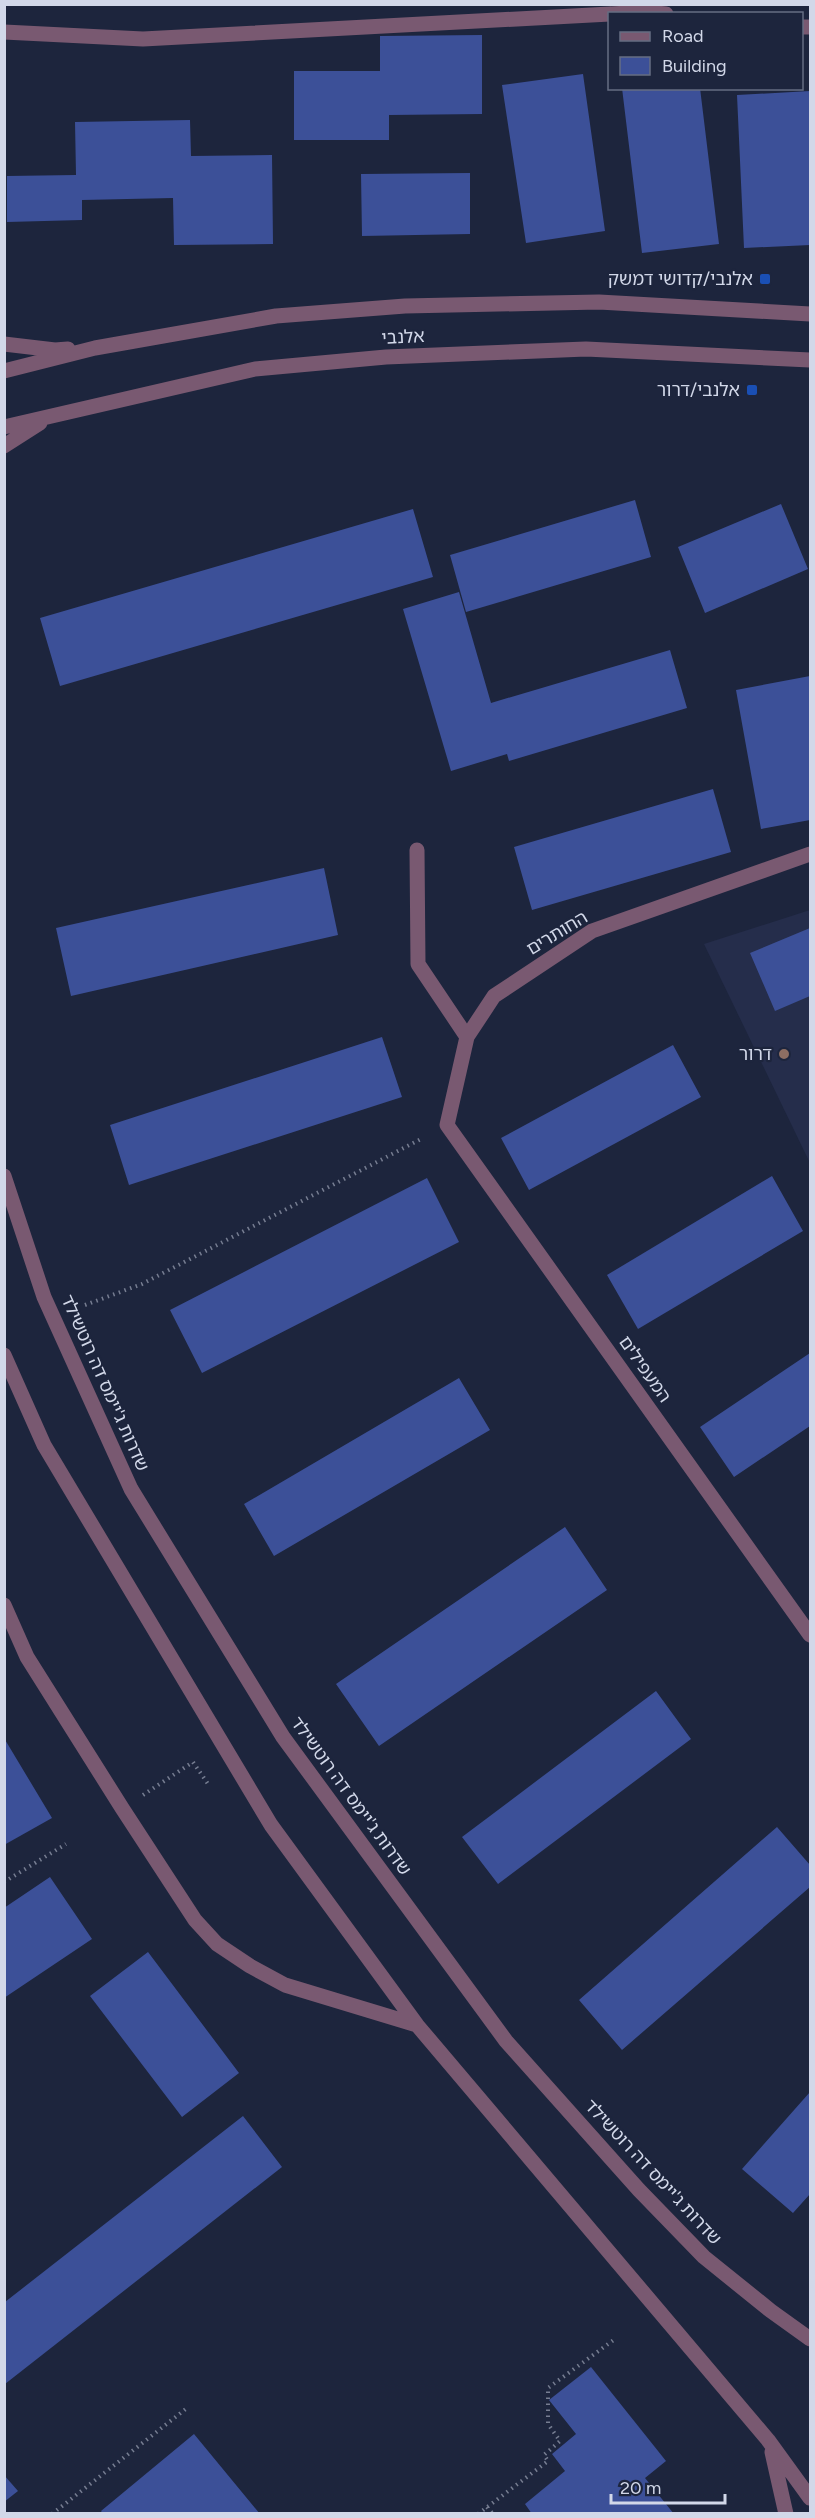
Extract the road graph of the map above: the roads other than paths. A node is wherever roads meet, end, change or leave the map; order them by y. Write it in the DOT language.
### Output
graph roads {
  1 [pos="608,14"];
  2 [pos="4,32"];
  3 [pos="810,314"];
  4 [pos="4,344"];
  5 [pos="95,348"];
  6 [pos="810,360"];
  7 [pos="4,371"];
  8 [pos="50,416"];
  9 [pos="4,427"];
  10 [pos="4,446"];
  11 [pos="417,850"];
  12 [pos="810,854"];
  13 [pos="467,1037"];
  14 [pos="447,1125"];
  15 [pos="4,1176"];
  16 [pos="4,1355"];
  17 [pos="4,1605"];
  18 [pos="810,1635"];
  19 [pos="417,2025"];
  20 [pos="810,2339"];
  21 [pos="768,2440"];
  22 [pos="810,2498"];
  23 [pos="786,2514"];
  1 -- 2 [label="street"];
  3 -- 5 [label="street, אלנבי"];
  4 -- 5 [label="street"];
  5 -- 7 [label="street, אלנבי"];
  6 -- 8 [label="street, אלנבי"];
  8 -- 9 [label="street, אלנבי"];
  8 -- 10 [label="street"];
  11 -- 13 [label="street"];
  12 -- 13 [label="street, החותרים"];
  13 -- 14 [label="street, החותרים"];
  14 -- 18 [label="street, המעפילים"];
  15 -- 20 [label="street, שדרות ג'יימס דה רוטשילד"];
  16 -- 19 [label="street"];
  17 -- 19 [label="street"];
  19 -- 21 [label="street"];
  21 -- 22 [label="street"];
  21 -- 23 [label="street"];
}
